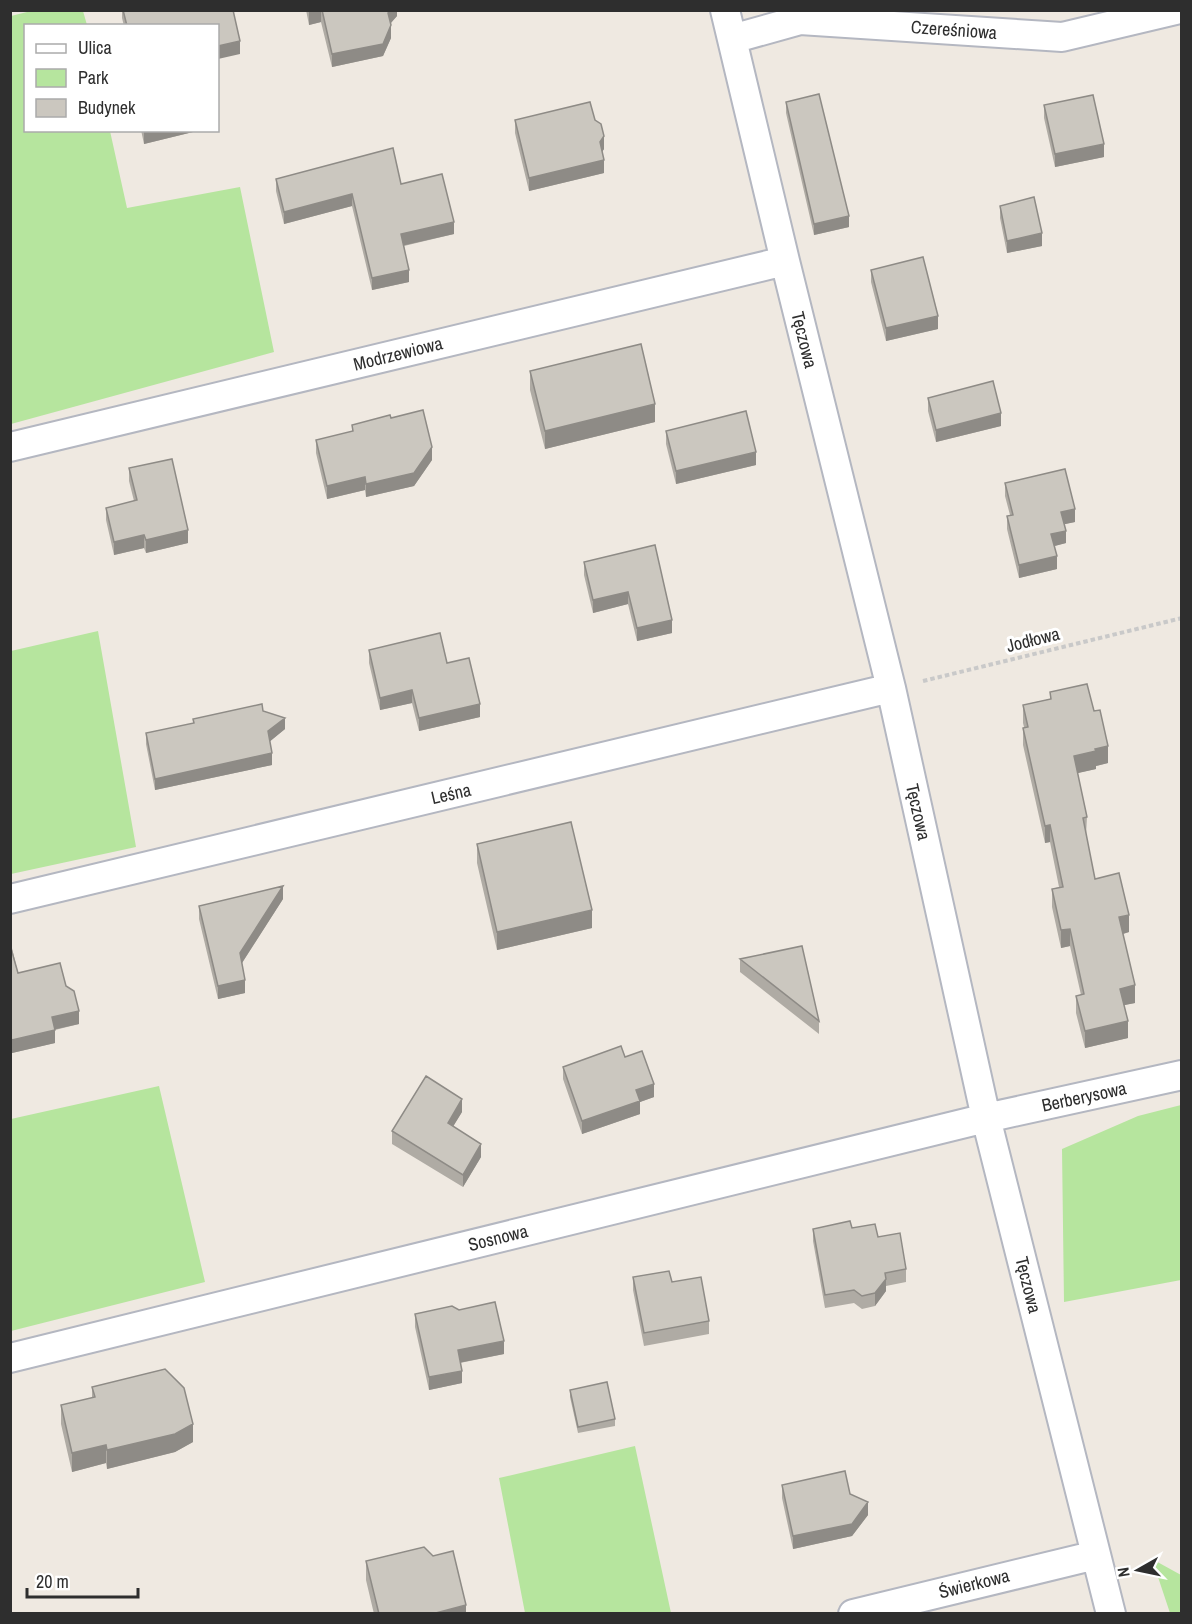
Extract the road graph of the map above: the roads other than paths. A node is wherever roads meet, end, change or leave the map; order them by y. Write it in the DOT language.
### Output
graph roads {
  1 [pos="725,10"];
  2 [pos="1176,10"];
  3 [pos="732,39"];
  4 [pos="784,261"];
  5 [pos="10,447"];
  6 [pos="891,688"];
  7 [pos="10,899"];
  8 [pos="1182,1075"];
  9 [pos="986,1118"];
  10 [pos="10,1358"];
  11 [pos="1096,1554"];
  12 [pos="853,1614"];
  13 [pos="1111,1614"];
  1 -- 3 [label="street, Tęczowa"];
  2 -- 3 [label="street, Czereśniowa"];
  3 -- 4 [label="street, Tęczowa"];
  4 -- 5 [label="street, Modrzewiowa"];
  4 -- 6 [label="street, Tęczowa"];
  6 -- 7 [label="street, Leśna"];
  6 -- 9 [label="street, Tęczowa"];
  8 -- 9 [label="street, Berberysowa"];
  9 -- 10 [label="street, Sosnowa"];
  9 -- 11 [label="street, Tęczowa"];
  11 -- 12 [label="street, Świerkowa"];
  11 -- 13 [label="street, Tęczowa"];
}
